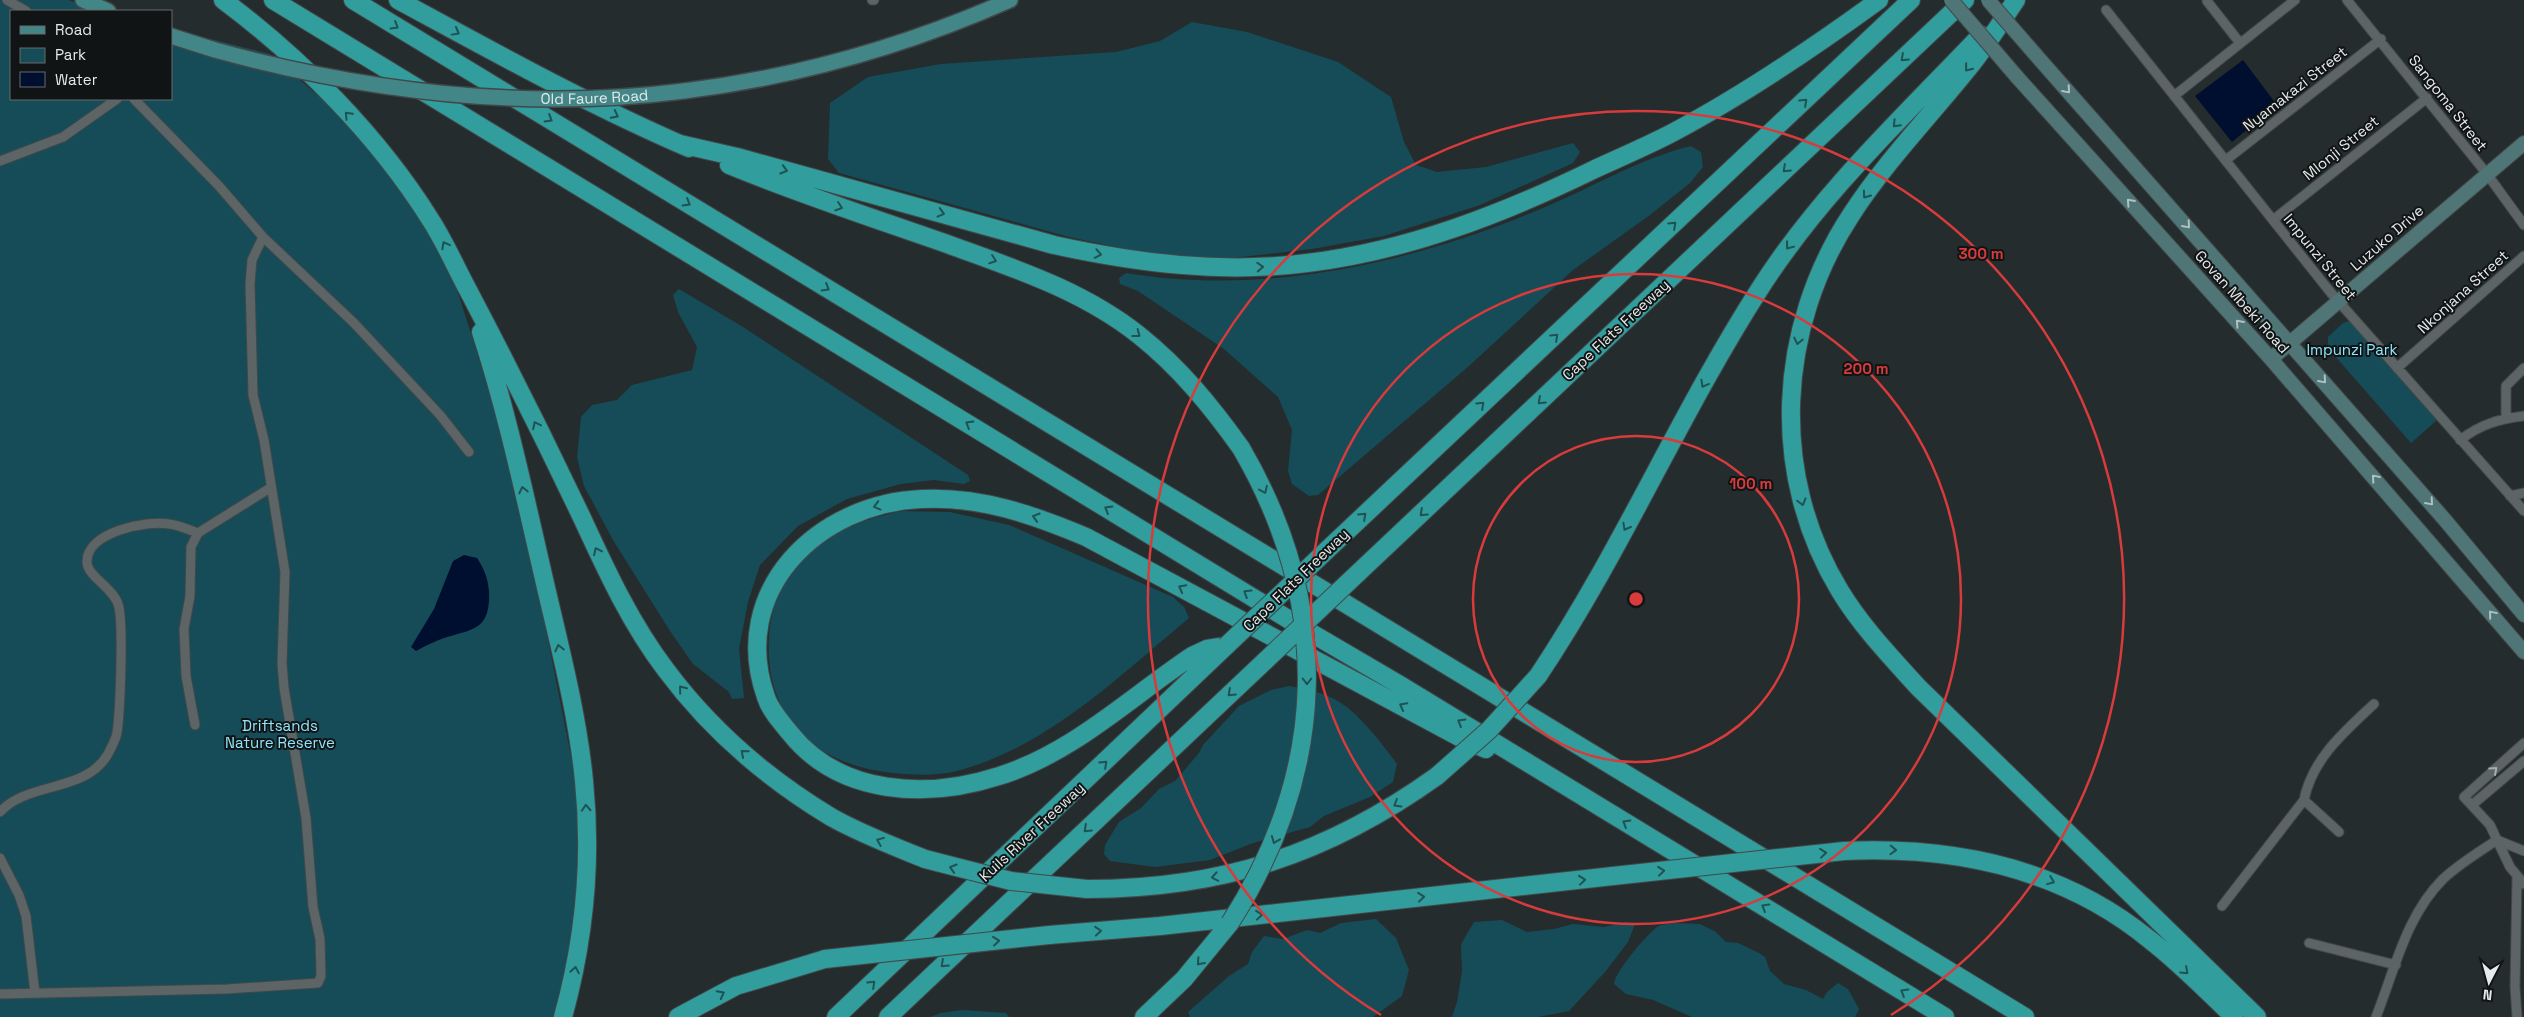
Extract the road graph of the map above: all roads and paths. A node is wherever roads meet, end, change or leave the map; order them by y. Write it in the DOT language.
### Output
graph roads {
  1 [pos="8,0"];
  2 [pos="82,0"];
  3 [pos="223,0"];
  4 [pos="273,0"];
  5 [pos="353,0"];
  6 [pos="398,0"];
  7 [pos="1010,0"];
  8 [pos="1879,0"];
  9 [pos="1911,0"];
  10 [pos="1951,0"];
  11 [pos="1965,0"];
  12 [pos="1988,0"];
  13 [pos="2015,0"];
  14 [pos="2295,0"];
  15 [pos="2347,0"];
  16 [pos="2207,1"];
  17 [pos="24,10"];
  18 [pos="106,10"];
  19 [pos="2106,10"];
  20 [pos="1981,35"];
  21 [pos="172,36"];
  22 [pos="2381,40"];
  23 [pos="2240,43"];
  24 [pos="2174,96"];
  25 [pos="2427,98"];
  26 [pos="116,100"];
  27 [pos="135,100"];
  28 [pos="2524,143"];
  29 [pos="680,144"];
  30 [pos="2226,160"];
  31 [pos="0,161"];
  32 [pos="2487,174"];
  33 [pos="2522,218"];
  34 [pos="2273,220"];
  35 [pos="264,236"];
  36 [pos="2524,256"];
  37 [pos="467,288"];
  38 [pos="2338,301"];
  39 [pos="2290,343"];
  40 [pos="2272,359"];
  41 [pos="2397,368"];
  42 [pos="2524,368"];
  43 [pos="2524,416"];
  44 [pos="2506,418"];
  45 [pos="2460,440"];
  46 [pos="470,452"];
  47 [pos="270,488"];
  48 [pos="2524,494"];
  49 [pos="2510,496"];
  50 [pos="2524,511"];
  51 [pos="198,533"];
  52 [pos="2524,615"];
  53 [pos="1226,646"];
  54 [pos="2524,652"];
  55 [pos="2374,704"];
  56 [pos="195,725"];
  57 [pos="2524,743"];
  58 [pos="2512,754"];
  59 [pos="2522,763"];
  60 [pos="1548,775"];
  61 [pos="2304,800"];
  62 [pos="2472,805"];
  63 [pos="0,812"];
  64 [pos="2339,832"];
  65 [pos="2496,840"];
  66 [pos="2524,851"];
  67 [pos="0,858"];
  68 [pos="2521,880"];
  69 [pos="2222,906"];
  70 [pos="2309,944"];
  71 [pos="2396,965"];
  72 [pos="35,993"];
  73 [pos="0,994"];
  74 [pos="1147,1015"];
  75 [pos="563,1017"];
  76 [pos="678,1017"];
  77 [pos="836,1017"];
  78 [pos="888,1017"];
  79 [pos="1946,1017"];
  80 [pos="2025,1017"];
  81 [pos="2234,1017"];
  82 [pos="2257,1017"];
  83 [pos="2376,1017"];
  84 [pos="2517,1017"];
  1 -- 17 [label="street"];
  2 -- 18 [label="main road"];
  37 -- 3 [label="highway, one-way"];
  60 -- 4 [label="highway, one-way"];
  5 -- 80 [label="highway, one-way"];
  6 -- 29 [label="highway, one-way"];
  7 -- 21 [label="main road, Old Faure Road, bridge"];
  29 -- 8 [label="highway, one-way"];
  53 -- 9 [label="highway, Cape Flats Freeway, one-way, bridge"];
  10 -- 20 [label="main road, Govan Mbeki Road, bridge"];
  11 -- 78 [label="highway, Cape Flats Freeway, one-way, bridge"];
  12 -- 39 [label="main road, Govan Mbeki Road, one-way, bridge"];
  13 -- 20 [label="highway"];
  13 -- 82 [label="highway, one-way"];
  14 -- 23 [label="street"];
  15 -- 22 [label="street, Sangoma Street"];
  16 -- 23 [label="street"];
  19 -- 24 [label="street, Impunzi Street"];
  20 -- 37 [label="highway, one-way, bridge"];
  40 -- 20 [label="main road, Govan Mbeki Road, one-way, bridge"];
  22 -- 25 [label="street, Sangoma Street"];
  22 -- 30 [label="street, Nyamakazi Street"];
  23 -- 24 [label="street"];
  24 -- 30 [label="street, Impunzi Street"];
  25 -- 32 [label="street, Sangoma Street"];
  25 -- 34 [label="street, Mlonji Street"];
  26 -- 31 [label="street"];
  27 -- 35 [label="street"];
  28 -- 32 [label="main road, Luzuko Drive"];
  29 -- 74 [label="highway, one-way, bridge"];
  30 -- 34 [label="street, Impunzi Street"];
  32 -- 33 [label="street, Sangoma Street"];
  32 -- 38 [label="main road, Luzuko Drive"];
  34 -- 38 [label="street, Impunzi Street"];
  35 -- 46 [label="street"];
  35 -- 47 [label="street"];
  36 -- 41 [label="street, Nkonjana Street"];
  75 -- 37 [label="highway, one-way"];
  38 -- 39 [label="main road, Luzuko Drive"];
  38 -- 41 [label="street, Impunzi Street"];
  39 -- 40 [label="main road, Luzuko Drive"];
  39 -- 52 [label="main road, Govan Mbeki Road, one-way"];
  54 -- 40 [label="main road, Govan Mbeki Road, one-way"];
  41 -- 45 [label="street, Impunzi Street"];
  42 -- 44 [label="street"];
  43 -- 44 [label="street"];
  44 -- 45 [label="street"];
  45 -- 49 [label="street, Impunzi Street"];
  47 -- 51 [label="street"];
  47 -- 72 [label="street"];
  48 -- 49 [label="street"];
  49 -- 50 [label="street, Impunzi Street"];
  51 -- 56 [label="street"];
  51 -- 63 [label="street"];
  60 -- 53 [label="highway, one-way"];
  77 -- 53 [label="highway, Kuils River Freeway, one-way"];
  55 -- 61 [label="street"];
  57 -- 58 [label="street"];
  58 -- 59 [label="street"];
  62 -- 58 [label="street, one-way"];
  59 -- 62 [label="street"];
  79 -- 60 [label="highway, one-way"];
  61 -- 64 [label="street"];
  61 -- 69 [label="street"];
  62 -- 65 [label="street"];
  65 -- 66 [label="street"];
  65 -- 68 [label="street"];
  65 -- 71 [label="street"];
  67 -- 72 [label="street"];
  68 -- 84 [label="street"];
  70 -- 71 [label="street"];
  71 -- 83 [label="street"];
  72 -- 73 [label="street"];
  76 -- 81 [label="highway, one-way, bridge"];
}
